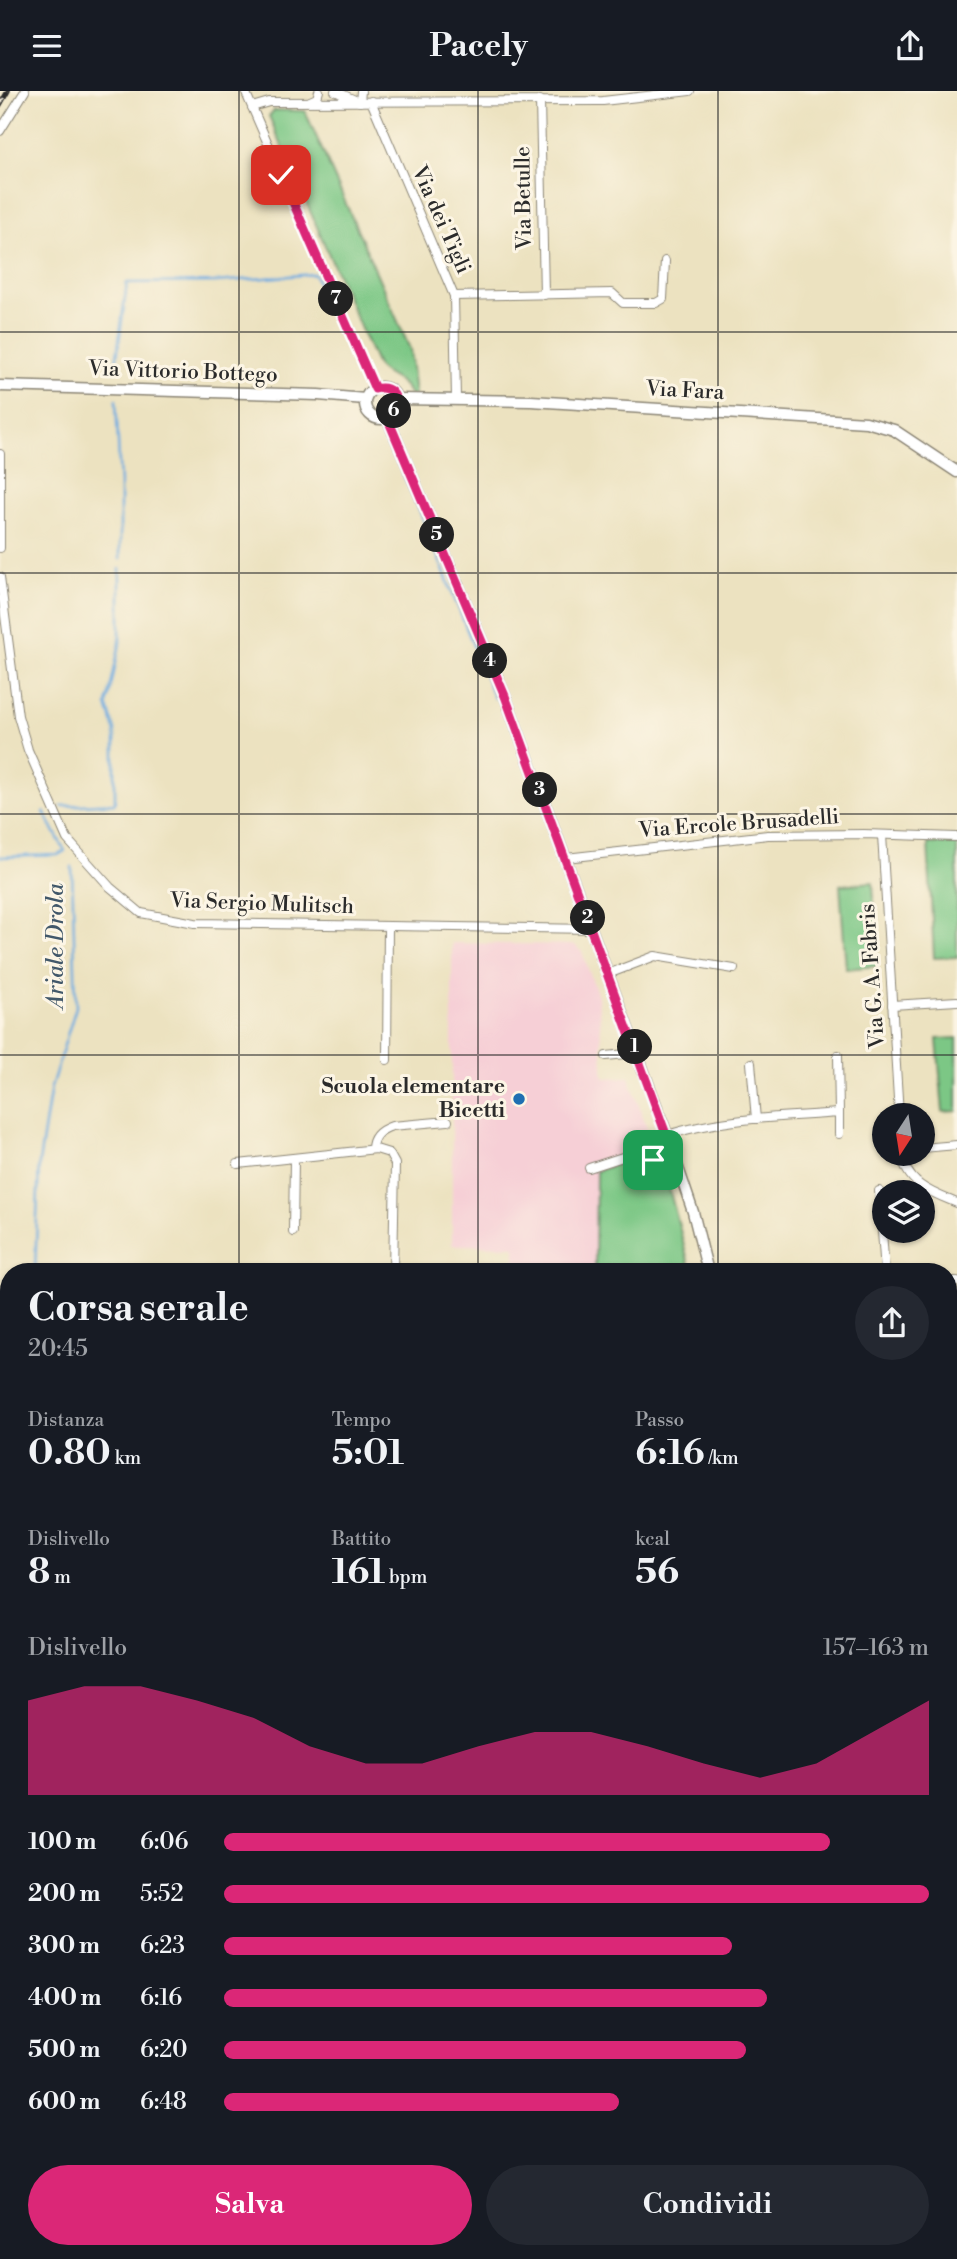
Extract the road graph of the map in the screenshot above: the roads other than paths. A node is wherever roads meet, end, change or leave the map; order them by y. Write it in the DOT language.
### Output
graph roads {
  1 [pos="25,91"];
  2 [pos="245,91"];
  3 [pos="319,91"];
  4 [pos="335,91"];
  5 [pos="361,91"];
  6 [pos="464,91"];
  7 [pos="690,91"];
  8 [pos="410,96"];
  9 [pos="540,100"];
  10 [pos="371,101"];
  11 [pos="464,101"];
  12 [pos="304,102"];
  13 [pos="360,103"];
  14 [pos="252,107"];
  15 [pos="0,131"];
  16 [pos="664,261"];
  17 [pos="544,295"];
  18 [pos="454,296"];
  19 [pos="0,386"];
  20 [pos="375,389"];
  21 [pos="365,399"];
  22 [pos="396,399"];
  23 [pos="456,399"];
  24 [pos="387,417"];
  25 [pos="0,454"];
  26 [pos="957,472"];
  27 [pos="0,548"];
  28 [pos="0,577"];
  29 [pos="882,835"];
  30 [pos="957,837"];
  31 [pos="566,857"];
  32 [pos="388,926"];
  33 [pos="592,929"];
  34 [pos="734,969"];
  35 [pos="608,974"];
  36 [pos="957,1001"];
  37 [pos="892,1005"];
  38 [pos="637,1053"];
  39 [pos="838,1055"];
  40 [pos="606,1056"];
  41 [pos="387,1060"];
  42 [pos="751,1063"];
  43 [pos="899,1103"];
  44 [pos="839,1114"];
  45 [pos="756,1119"];
  46 [pos="448,1121"];
  47 [pos="839,1134"];
  48 [pos="667,1135"];
  49 [pos="957,1145"];
  50 [pos="935,1147"];
  51 [pos="372,1150"];
  52 [pos="674,1156"];
  53 [pos="294,1158"];
  54 [pos="238,1164"];
  55 [pos="904,1166"];
  56 [pos="589,1168"];
  57 [pos="957,1203"];
  58 [pos="293,1232"];
  59 [pos="883,1243"];
  60 [pos="393,1263"];
  61 [pos="706,1263"];
  62 [pos="884,1263"];
  1 -- 15 [label="street"];
  2 -- 14 [label="street"];
  3 -- 12 [label="street"];
  4 -- 13 [label="street"];
  5 -- 13 [label="street"];
  6 -- 11 [label="street"];
  7 -- 9 [label="street"];
  8 -- 10 [label="street"];
  8 -- 11 [label="street"];
  9 -- 11 [label="street"];
  9 -- 17 [label="street, Via Betulle"];
  10 -- 13 [label="street"];
  10 -- 18 [label="street, Via dei Tigli"];
  12 -- 13 [label="street"];
  12 -- 14 [label="street"];
  14 -- 20 [label="street"];
  16 -- 17 [label="street"];
  17 -- 18 [label="street"];
  18 -- 23 [label="street, Via dei Tigli"];
  19 -- 21 [label="street, Via Vittorio Bottego"];
  20 -- 21 [label="street"];
  20 -- 22 [label="street"];
  21 -- 24 [label="street"];
  22 -- 23 [label="street, Via Fara"];
  22 -- 24 [label="street"];
  23 -- 26 [label="street, Via Fara"];
  24 -- 31 [label="street"];
  25 -- 27 [label="street"];
  28 -- 32 [label="street, Via Sergio Mulitsch"];
  29 -- 30 [label="street, Via Ercole Brusadelli"];
  29 -- 31 [label="street, Via Ercole Brusadelli"];
  29 -- 37 [label="street, Via G. A. Fabris"];
  31 -- 33 [label="street"];
  32 -- 33 [label="street, Via Sergio Mulitsch"];
  32 -- 41 [label="street"];
  33 -- 35 [label="street"];
  34 -- 35 [label="street"];
  35 -- 38 [label="street"];
  36 -- 37 [label="street"];
  37 -- 43 [label="street, Via G. A. Fabris"];
  38 -- 40 [label="street"];
  38 -- 48 [label="street"];
  39 -- 44 [label="street"];
  42 -- 45 [label="street"];
  44 -- 45 [label="street"];
  44 -- 47 [label="street"];
  45 -- 48 [label="street"];
  46 -- 51 [label="street"];
  48 -- 52 [label="street"];
  49 -- 50 [label="street"];
  51 -- 53 [label="street"];
  51 -- 60 [label="street"];
  52 -- 56 [label="street"];
  52 -- 61 [label="street"];
  53 -- 54 [label="street"];
  53 -- 58 [label="street"];
  55 -- 57 [label="street"];
  59 -- 62 [label="street"];
}
